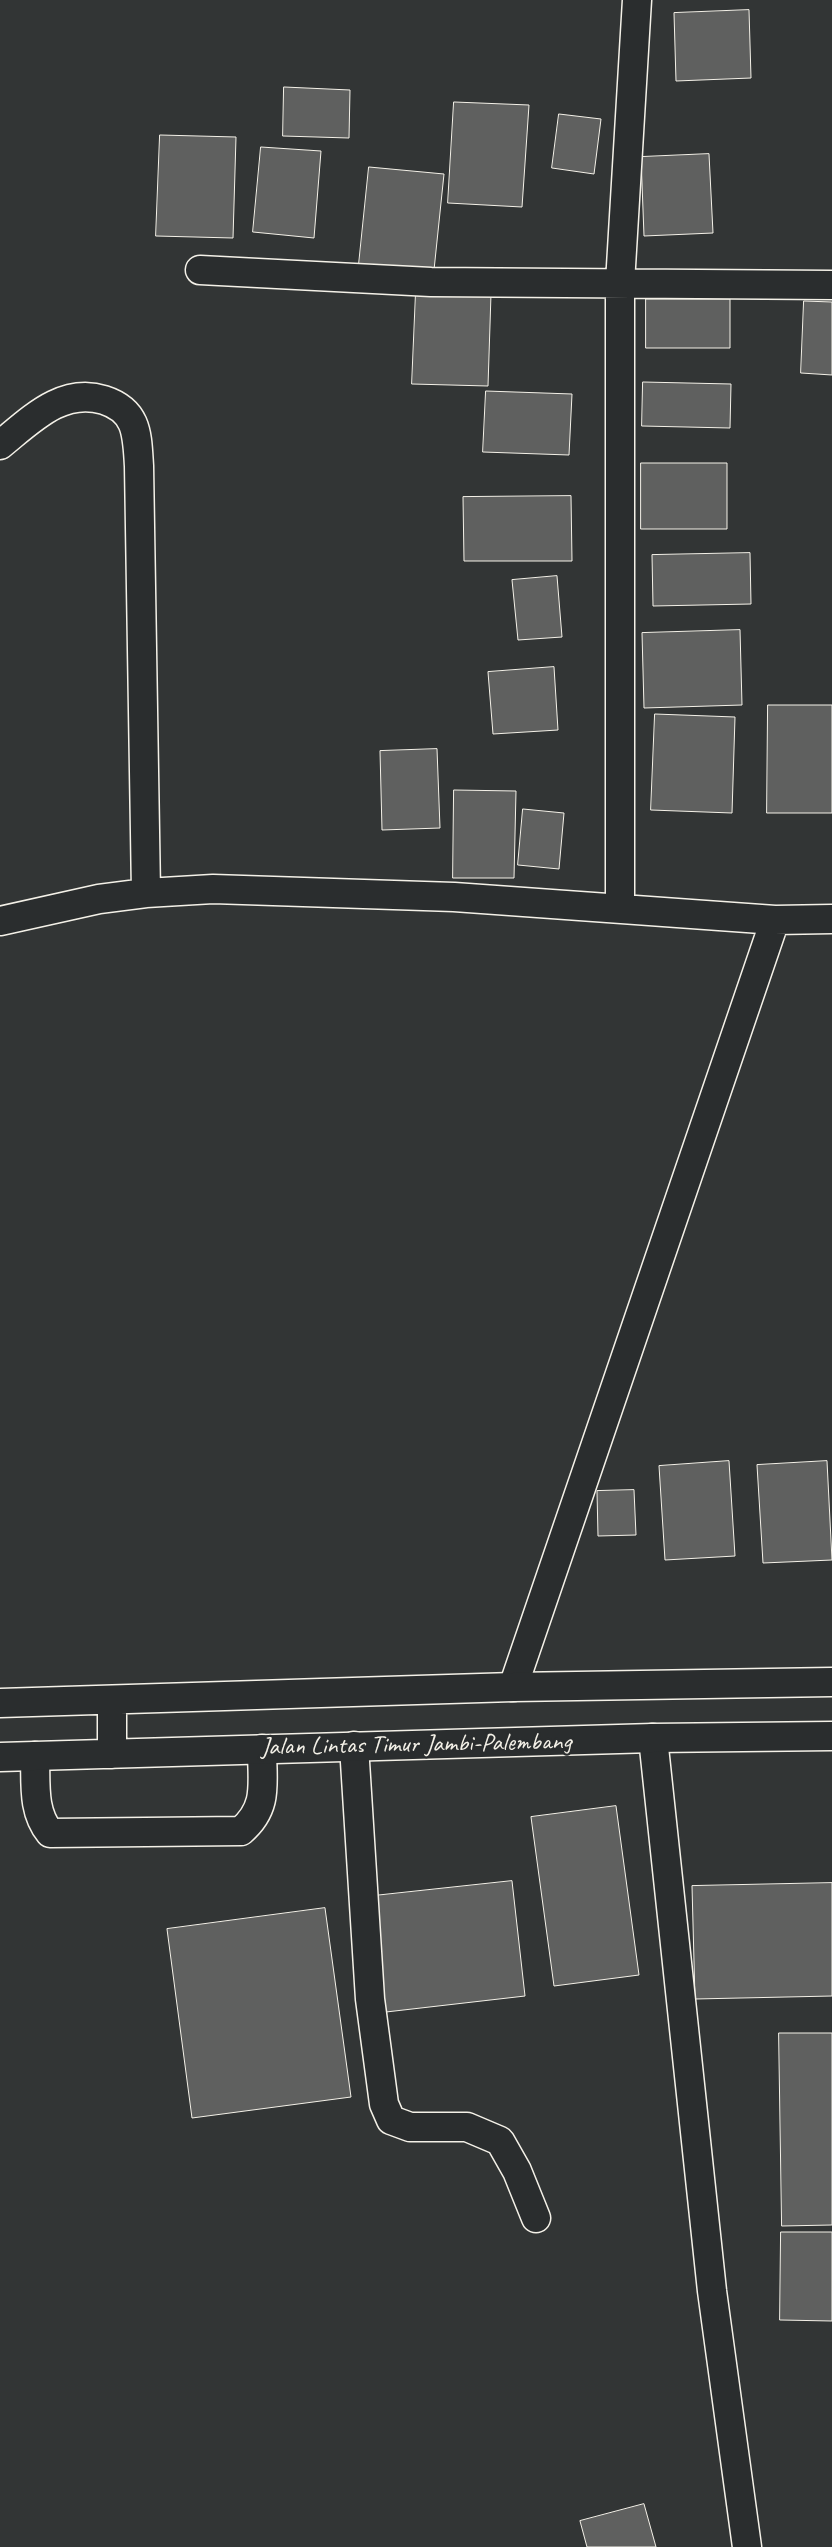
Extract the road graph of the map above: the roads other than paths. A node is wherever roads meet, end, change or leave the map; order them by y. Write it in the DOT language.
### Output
graph roads {
  1 [pos="637,0"];
  2 [pos="200,270"];
  3 [pos="620,283"];
  4 [pos="832,285"];
  5 [pos="0,445"];
  6 [pos="146,893"];
  7 [pos="620,909"];
  8 [pos="832,919"];
  9 [pos="775,920"];
  10 [pos="0,921"];
  11 [pos="832,1682"];
  12 [pos="513,1688"];
  13 [pos="112,1700"];
  14 [pos="0,1703"];
  15 [pos="832,1736"];
  16 [pos="653,1738"];
  17 [pos="354,1746"];
  18 [pos="262,1749"];
  19 [pos="112,1754"];
  20 [pos="36,1756"];
  21 [pos="0,1757"];
  22 [pos="536,2218"];
  23 [pos="747,2547"];
  1 -- 3 [label="main road"];
  2 -- 3 [label="main road"];
  3 -- 4 [label="main road"];
  3 -- 7 [label="main road"];
  5 -- 6 [label="main road"];
  6 -- 7 [label="main road"];
  6 -- 10 [label="main road"];
  7 -- 9 [label="main road"];
  8 -- 9 [label="main road"];
  9 -- 12 [label="main road"];
  11 -- 12 [label="main road"];
  12 -- 13 [label="main road"];
  13 -- 14 [label="main road"];
  13 -- 19 [label="main road"];
  15 -- 16 [label="main road, Jalan Lintas Timur Jambi-Palembang"];
  16 -- 17 [label="main road, Jalan Lintas Timur Jambi-Palembang"];
  16 -- 23 [label="main road"];
  17 -- 18 [label="main road, Jalan Lintas Timur Jambi-Palembang"];
  17 -- 22 [label="main road"];
  18 -- 19 [label="main road, Jalan Lintas Timur Jambi-Palembang"];
  18 -- 20 [label="main road"];
  19 -- 20 [label="main road, Jalan Lintas Timur Jambi-Palembang"];
  20 -- 21 [label="main road, Jalan Lintas Timur Jambi-Palembang"];
}
